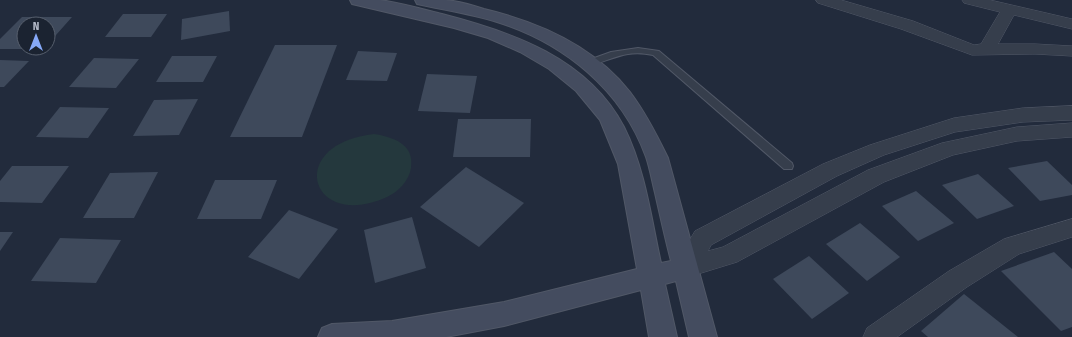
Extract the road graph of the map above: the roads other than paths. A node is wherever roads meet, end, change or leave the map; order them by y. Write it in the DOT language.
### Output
graph roads {
  1 [pos="358,0"];
  2 [pos="423,0"];
  3 [pos="824,0"];
  4 [pos="970,0"];
  5 [pos="1009,10"];
  6 [pos="1072,24"];
  7 [pos="986,50"];
  8 [pos="1072,50"];
  9 [pos="589,63"];
  10 [pos="1072,113"];
  11 [pos="1072,130"];
  12 [pos="788,166"];
  13 [pos="1072,228"];
  14 [pos="685,268"];
  15 [pos="651,277"];
  16 [pos="332,337"];
  17 [pos="663,337"];
  18 [pos="702,337"];
  19 [pos="876,337"];
  1 -- 15 [label="street"];
  2 -- 9 [label="street"];
  3 -- 7 [label="street"];
  4 -- 5 [label="street"];
  5 -- 6 [label="street"];
  5 -- 7 [label="street"];
  7 -- 8 [label="street"];
  9 -- 12 [label="lane"];
  9 -- 14 [label="street"];
  10 -- 14 [label="street"];
  11 -- 14 [label="street"];
  13 -- 19 [label="street"];
  14 -- 15 [label="street"];
  14 -- 18 [label="street"];
  15 -- 16 [label="street"];
  15 -- 17 [label="street"];
}
